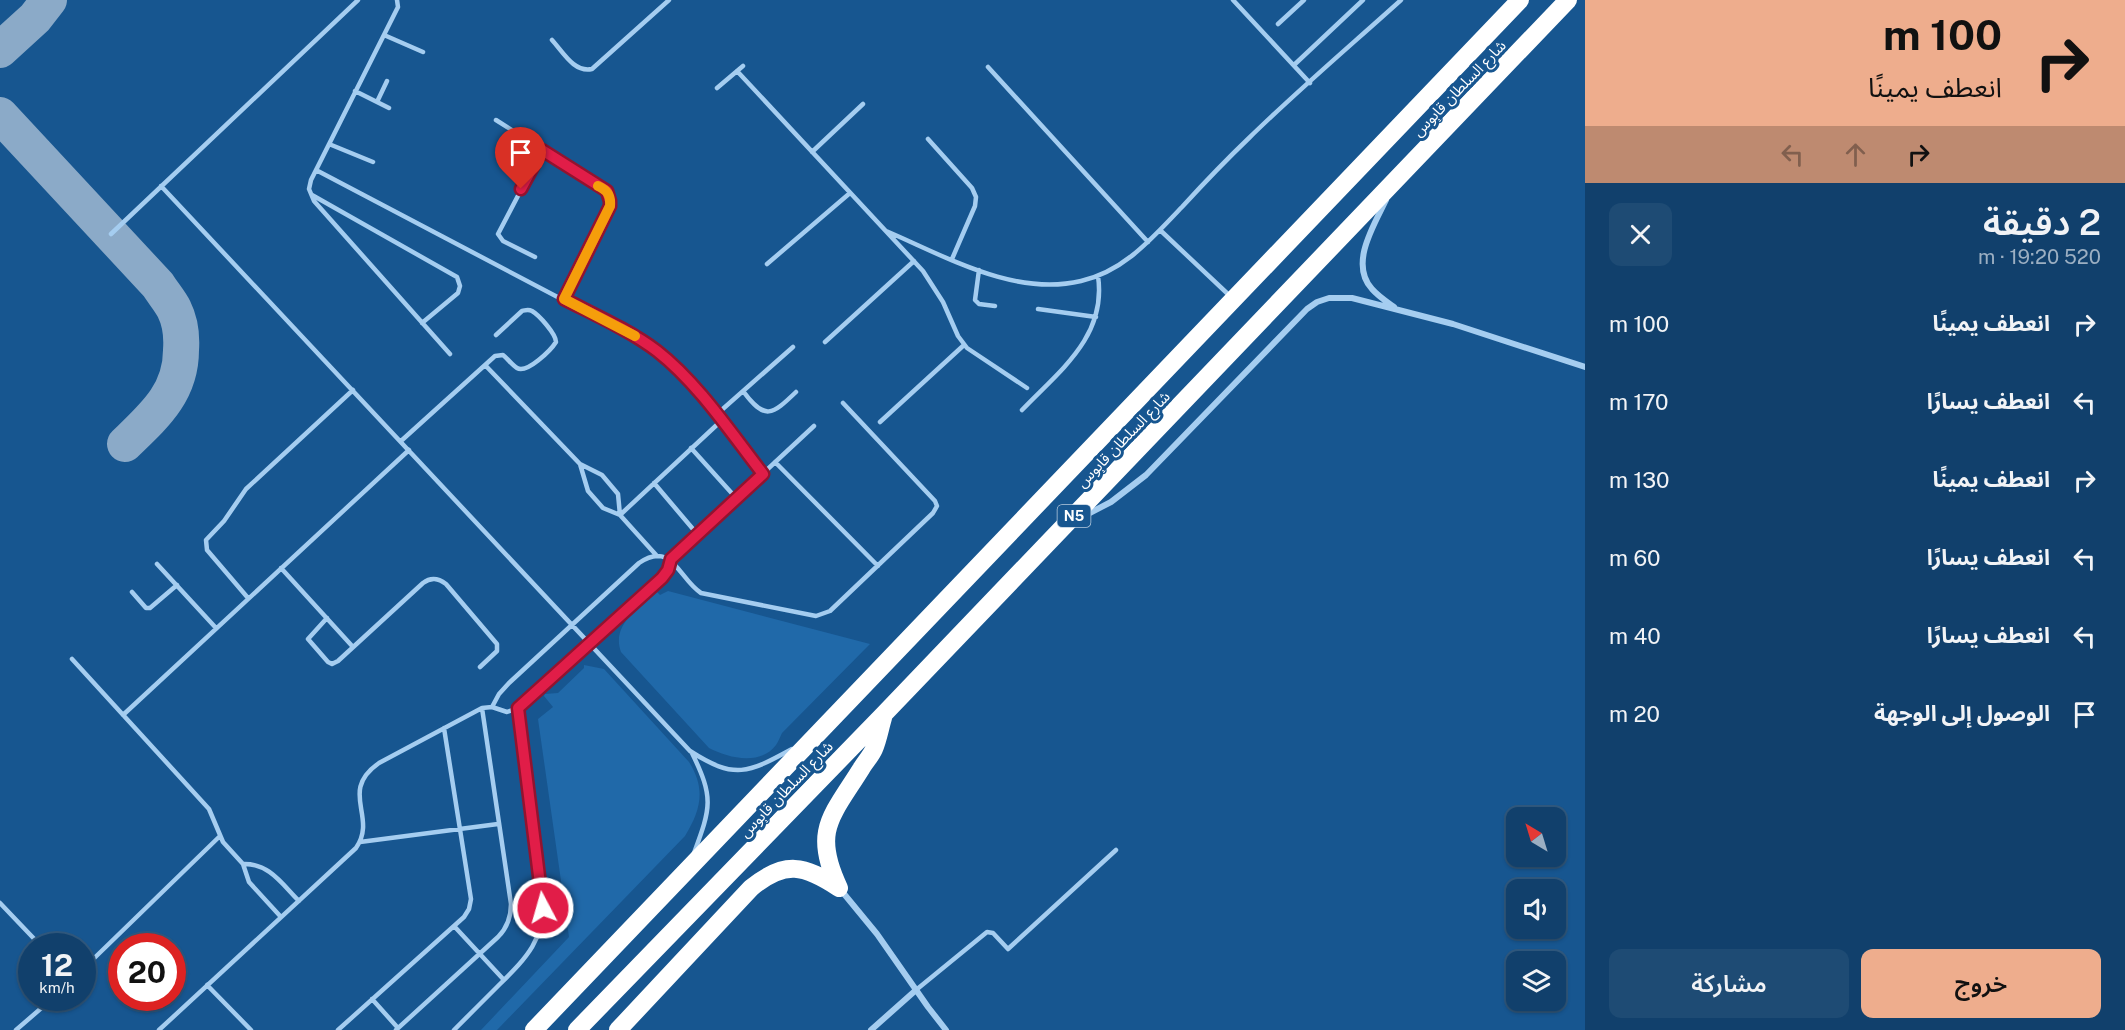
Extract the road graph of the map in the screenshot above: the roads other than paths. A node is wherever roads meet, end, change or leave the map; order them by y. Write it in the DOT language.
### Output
graph roads {
  1 [pos="358,0"];
  2 [pos="397,0"];
  3 [pos="669,0"];
  4 [pos="1233,0"];
  5 [pos="1304,0"];
  6 [pos="1363,0"];
  7 [pos="1401,0"];
  8 [pos="1568,0"];
  9 [pos="1514,4"];
  10 [pos="1278,24"];
  11 [pos="384,35"];
  12 [pos="552,40"];
  13 [pos="423,52"];
  14 [pos="1294,65"];
  15 [pos="743,66"];
  16 [pos="988,67"];
  17 [pos="737,71"];
  18 [pos="387,81"];
  19 [pos="1310,82"];
  20 [pos="717,88"];
  21 [pos="356,91"];
  22 [pos="377,102"];
  23 [pos="863,104"];
  24 [pos="389,108"];
  25 [pos="496,120"];
  26 [pos="928,139"];
  27 [pos="329,144"];
  28 [pos="542,150"];
  29 [pos="812,152"];
  30 [pos="373,162"];
  31 [pos="316,170"];
  32 [pos="1397,178"];
  33 [pos="161,186"];
  34 [pos="850,193"];
  35 [pos="309,194"];
  36 [pos="1160,230"];
  37 [pos="886,231"];
  38 [pos="111,234"];
  39 [pos="1148,242"];
  40 [pos="535,257"];
  41 [pos="952,259"];
  42 [pos="914,261"];
  43 [pos="767,264"];
  44 [pos="979,270"];
  45 [pos="1098,276"];
  46 [pos="564,299"];
  47 [pos="1232,299"];
  48 [pos="995,306"];
  49 [pos="1038,309"];
  50 [pos="1397,309"];
  51 [pos="1096,317"];
  52 [pos="422,322"];
  53 [pos="496,335"];
  54 [pos="825,342"];
  55 [pos="964,345"];
  56 [pos="793,347"];
  57 [pos="450,354"];
  58 [pos="485,365"];
  59 [pos="1585,368"];
  60 [pos="1027,388"];
  61 [pos="354,390"];
  62 [pos="743,392"];
  63 [pos="796,392"];
  64 [pos="843,403"];
  65 [pos="1022,411"];
  66 [pos="716,415"];
  67 [pos="721,421"];
  68 [pos="880,423"];
  69 [pos="814,426"];
  70 [pos="401,441"];
  71 [pos="692,448"];
  72 [pos="409,450"];
  73 [pos="775,462"];
  74 [pos="580,464"];
  75 [pos="763,474"];
  76 [pos="654,483"];
  77 [pos="736,499"];
  78 [pos="620,515"];
  79 [pos="1065,525"];
  80 [pos="698,535"];
  81 [pos="657,556"];
  82 [pos="671,559"];
  83 [pos="158,564"];
  84 [pos="878,566"];
  85 [pos="281,568"];
  86 [pos="177,585"];
  87 [pos="132,592"];
  88 [pos="248,598"];
  89 [pos="327,618"];
  90 [pos="572,625"];
  91 [pos="216,628"];
  92 [pos="589,643"];
  93 [pos="353,647"];
  94 [pos="72,659"];
  95 [pos="480,667"];
  96 [pos="492,707"];
  97 [pos="482,708"];
  98 [pos="518,708"];
  99 [pos="884,714"];
  100 [pos="123,715"];
  101 [pos="444,728"];
  102 [pos="815,737"];
  103 [pos="690,751"];
  104 [pos="498,824"];
  105 [pos="460,830"];
  106 [pos="220,836"];
  107 [pos="360,842"];
  108 [pos="1116,850"];
  109 [pos="243,864"];
  110 [pos="687,871"];
  111 [pos="838,888"];
  112 [pos="299,901"];
  113 [pos="0,903"];
  114 [pos="281,917"];
  115 [pos="454,926"];
  116 [pos="29,933"];
  117 [pos="480,954"];
  118 [pos="96,956"];
  119 [pos="504,980"];
  120 [pos="207,985"];
  121 [pos="916,990"];
  122 [pos="372,999"];
  123 [pos="38,1011"];
  124 [pos="397,1029"];
  125 [pos="16,1030"];
  126 [pos="159,1030"];
  127 [pos="251,1030"];
  128 [pos="338,1030"];
  129 [pos="454,1030"];
  130 [pos="534,1030"];
  131 [pos="577,1030"];
  132 [pos="618,1030"];
  133 [pos="871,1030"];
  134 [pos="946,1030"];
  1 -- 33 [label="lane"];
  2 -- 11 [label="lane"];
  3 -- 12 [label="lane"];
  4 -- 14 [label="lane"];
  5 -- 10 [label="lane"];
  6 -- 14 [label="lane"];
  7 -- 19 [label="lane"];
  8 -- 32 [label="highway, شارع السلطان قابوس / N5"];
  9 -- 47 [label="highway, شارع السلطان قابوس / N5"];
  11 -- 13 [label="lane"];
  11 -- 21 [label="lane"];
  14 -- 19 [label="lane"];
  15 -- 17 [label="lane"];
  16 -- 39 [label="lane"];
  17 -- 20 [label="lane"];
  17 -- 29 [label="lane"];
  18 -- 22 [label="lane"];
  19 -- 36 [label="lane"];
  21 -- 22 [label="lane"];
  21 -- 27 [label="lane"];
  22 -- 24 [label="lane"];
  23 -- 29 [label="lane"];
  25 -- 28 [label="lane"];
  26 -- 41 [label="lane"];
  27 -- 30 [label="lane"];
  27 -- 31 [label="lane"];
  28 -- 40 [label="lane"];
  28 -- 46 [label="lane"];
  29 -- 34 [label="lane"];
  31 -- 35 [label="lane"];
  31 -- 46 [label="lane"];
  32 -- 50 [label="street"];
  32 -- 79 [label="highway, شارع السلطان قابوس / N5"];
  33 -- 38 [label="lane"];
  33 -- 61 [label="lane"];
  34 -- 37 [label="lane"];
  34 -- 43 [label="lane"];
  35 -- 52 [label="lane"];
  35 -- 52 [label="lane"];
  36 -- 39 [label="lane"];
  36 -- 47 [label="lane"];
  37 -- 41 [label="lane"];
  37 -- 42 [label="lane"];
  39 -- 45 [label="lane"];
  41 -- 44 [label="lane"];
  42 -- 54 [label="lane"];
  42 -- 55 [label="lane"];
  44 -- 45 [label="lane"];
  44 -- 48 [label="lane"];
  45 -- 51 [label="lane"];
  46 -- 66 [label="lane"];
  47 -- 102 [label="highway, شارع السلطان قابوس / N5"];
  49 -- 51 [label="lane"];
  50 -- 59 [label="street"];
  50 -- 79 [label="street"];
  51 -- 65 [label="lane"];
  52 -- 57 [label="lane"];
  53 -- 58 [label="lane"];
  55 -- 60 [label="lane"];
  55 -- 68 [label="lane"];
  56 -- 62 [label="lane"];
  58 -- 70 [label="lane"];
  58 -- 74 [label="lane"];
  61 -- 70 [label="lane"];
  61 -- 88 [label="lane"];
  62 -- 63 [label="lane"];
  62 -- 66 [label="lane"];
  64 -- 84 [label="lane"];
  66 -- 67 [label="lane"];
  67 -- 71 [label="lane"];
  67 -- 75 [label="lane"];
  69 -- 73 [label="lane"];
  70 -- 72 [label="lane"];
  71 -- 76 [label="lane"];
  71 -- 77 [label="lane"];
  72 -- 85 [label="lane"];
  72 -- 90 [label="lane"];
  73 -- 75 [label="lane"];
  73 -- 84 [label="lane"];
  74 -- 78 [label="lane"];
  74 -- 78 [label="lane"];
  75 -- 77 [label="lane"];
  76 -- 78 [label="lane"];
  76 -- 80 [label="lane"];
  77 -- 80 [label="lane"];
  78 -- 81 [label="lane"];
  79 -- 99 [label="highway, شارع السلطان قابوس / N5"];
  80 -- 82 [label="lane"];
  81 -- 82 [label="lane"];
  81 -- 90 [label="lane"];
  82 -- 84 [label="lane"];
  82 -- 92 [label="lane"];
  83 -- 86 [label="lane"];
  85 -- 88 [label="lane"];
  85 -- 89 [label="lane"];
  86 -- 87 [label="lane"];
  86 -- 91 [label="lane"];
  88 -- 91 [label="lane"];
  89 -- 93 [label="lane"];
  89 -- 93 [label="lane"];
  90 -- 92 [label="lane"];
  90 -- 96 [label="lane"];
  91 -- 100 [label="lane"];
  92 -- 98 [label="lane"];
  92 -- 103 [label="lane"];
  93 -- 95 [label="lane"];
  94 -- 100 [label="lane"];
  96 -- 97 [label="lane"];
  96 -- 98 [label="lane"];
  97 -- 101 [label="lane"];
  97 -- 104 [label="lane"];
  98 -- 119 [label="lane"];
  99 -- 111 [label="highway"];
  99 -- 131 [label="highway, شارع السلطان قابوس / N5"];
  100 -- 106 [label="lane"];
  101 -- 105 [label="lane"];
  101 -- 107 [label="lane"];
  102 -- 103 [label="lane"];
  102 -- 110 [label="highway, شارع السلطان قابوس / N5"];
  103 -- 110 [label="lane"];
  104 -- 105 [label="lane"];
  104 -- 117 [label="lane"];
  105 -- 107 [label="lane"];
  105 -- 115 [label="lane"];
  106 -- 109 [label="lane"];
  106 -- 118 [label="lane"];
  107 -- 112 [label="lane"];
  108 -- 121 [label="lane"];
  109 -- 112 [label="lane"];
  109 -- 114 [label="lane"];
  110 -- 130 [label="highway, شارع السلطان قابوس / N5"];
  111 -- 121 [label="street"];
  111 -- 132 [label="highway"];
  112 -- 114 [label="lane"];
  113 -- 116 [label="lane"];
  114 -- 120 [label="lane"];
  115 -- 117 [label="lane"];
  115 -- 122 [label="lane"];
  117 -- 119 [label="lane"];
  117 -- 124 [label="lane"];
  119 -- 129 [label="lane"];
  120 -- 126 [label="lane"];
  120 -- 127 [label="lane"];
  121 -- 133 [label="street"];
  121 -- 134 [label="street"];
  122 -- 124 [label="lane"];
  122 -- 128 [label="lane"];
  123 -- 125 [label="lane"];
}
